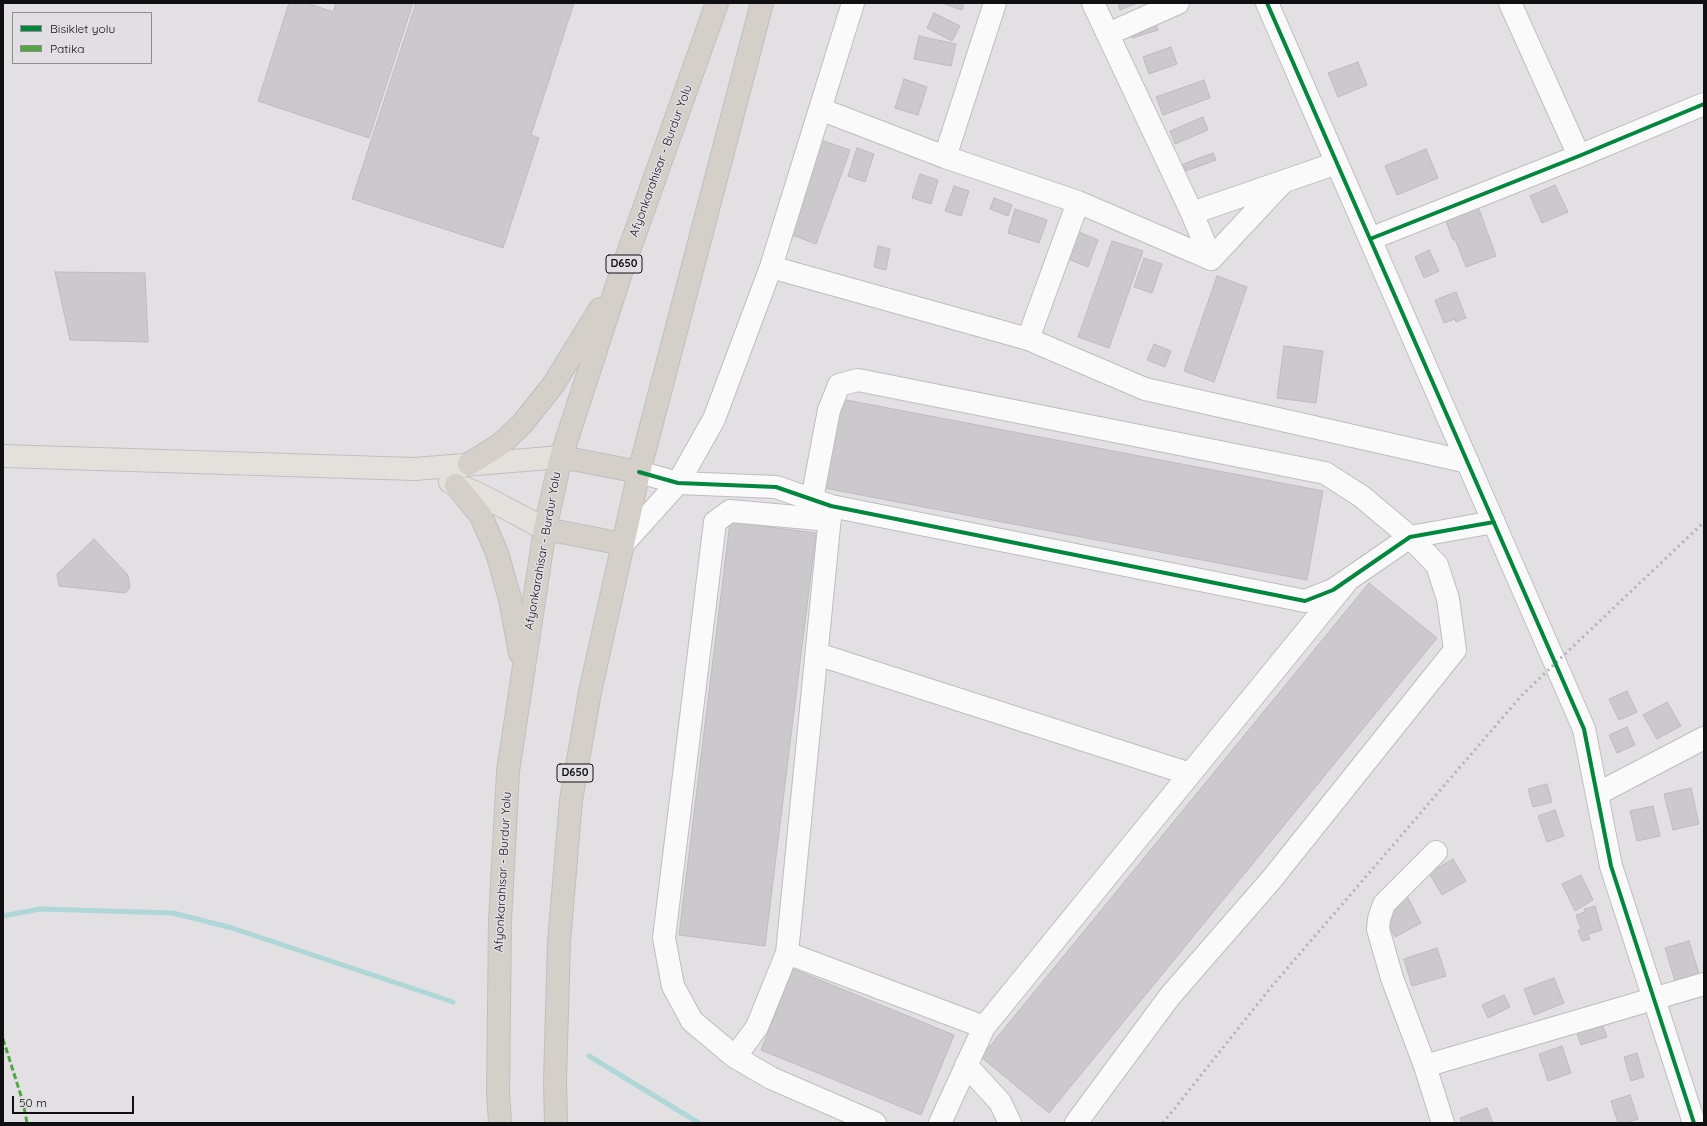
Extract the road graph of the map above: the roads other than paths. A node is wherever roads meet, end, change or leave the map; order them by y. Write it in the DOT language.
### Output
graph roads {
  1 [pos="717,3"];
  2 [pos="762,3"];
  3 [pos="852,3"];
  4 [pos="995,3"];
  5 [pos="1093,3"];
  6 [pos="1178,3"];
  7 [pos="1267,3"];
  8 [pos="1510,3"];
  9 [pos="1108,34"];
  10 [pos="1704,104"];
  11 [pos="820,110"];
  12 [pos="1579,156"];
  13 [pos="945,157"];
  14 [pos="1337,163"];
  15 [pos="1283,182"];
  16 [pos="1078,202"];
  17 [pos="1192,214"];
  18 [pos="1370,239"];
  19 [pos="1211,259"];
  20 [pos="771,267"];
  21 [pos="621,273"];
  22 [pos="1028,339"];
  23 [pos="3,456"];
  24 [pos="561,457"];
  25 [pos="1468,462"];
  26 [pos="469,464"];
  27 [pos="415,468"];
  28 [pos="639,472"];
  29 [pos="678,483"];
  30 [pos="456,485"];
  31 [pos="824,508"];
  32 [pos="1494,522"];
  33 [pos="545,529"];
  34 [pos="1410,537"];
  35 [pos="623,544"];
  36 [pos="1348,580"];
  37 [pos="817,654"];
  38 [pos="523,667"];
  39 [pos="1704,738"];
  40 [pos="1190,774"];
  41 [pos="1597,794"];
  42 [pos="1436,852"];
  43 [pos="787,953"];
  44 [pos="1704,984"];
  45 [pos="1654,1000"];
  46 [pos="984,1028"];
  47 [pos="735,1057"];
  48 [pos="966,1065"];
  49 [pos="1425,1066"];
  50 [pos="500,1123"];
  51 [pos="556,1123"];
  52 [pos="875,1123"];
  53 [pos="940,1123"];
  54 [pos="1010,1123"];
  55 [pos="1076,1123"];
  56 [pos="1443,1123"];
  57 [pos="1694,1123"];
  1 -- 21 [label="highway, Afyonkarahisar - Burdur Yolu / D650"];
  2 -- 28 [label="highway, D650"];
  3 -- 11 [label="street"];
  4 -- 13 [label="street"];
  5 -- 9 [label="street"];
  6 -- 9 [label="street"];
  7 -- 14 [label="street"];
  8 -- 12 [label="street"];
  9 -- 17 [label="street"];
  10 -- 12 [label="street"];
  11 -- 13 [label="street"];
  11 -- 20 [label="street"];
  12 -- 18 [label="street"];
  13 -- 16 [label="street"];
  14 -- 15 [label="street"];
  14 -- 18 [label="street"];
  15 -- 17 [label="street"];
  15 -- 19 [label="street"];
  16 -- 19 [label="street"];
  16 -- 22 [label="street"];
  17 -- 19 [label="street"];
  18 -- 25 [label="street"];
  20 -- 22 [label="street"];
  20 -- 29 [label="street"];
  21 -- 24 [label="highway, Afyonkarahisar - Burdur Yolu / D650"];
  21 -- 26 [label="highway"];
  22 -- 25 [label="street"];
  23 -- 27 [label="main road"];
  24 -- 26 [label="main road"];
  24 -- 28 [label="highway"];
  24 -- 33 [label="highway, Afyonkarahisar - Burdur Yolu / D650"];
  25 -- 32 [label="street"];
  26 -- 27 [label="main road"];
  27 -- 30 [label="main road"];
  28 -- 29 [label="street"];
  28 -- 35 [label="highway, D650"];
  29 -- 31 [label="street"];
  29 -- 35 [label="street"];
  30 -- 33 [label="main road"];
  30 -- 38 [label="highway"];
  31 -- 34 [label="street"];
  31 -- 36 [label="street"];
  31 -- 37 [label="street"];
  31 -- 47 [label="street"];
  32 -- 34 [label="street"];
  32 -- 41 [label="street"];
  33 -- 35 [label="highway"];
  33 -- 38 [label="highway, Afyonkarahisar - Burdur Yolu / D650"];
  34 -- 36 [label="street"];
  34 -- 55 [label="street"];
  35 -- 51 [label="highway, D650"];
  36 -- 40 [label="street"];
  37 -- 40 [label="street"];
  37 -- 43 [label="street"];
  38 -- 50 [label="highway, Afyonkarahisar - Burdur Yolu / D650"];
  39 -- 41 [label="street"];
  40 -- 46 [label="street"];
  41 -- 45 [label="street"];
  42 -- 49 [label="street"];
  43 -- 46 [label="street"];
  43 -- 47 [label="street"];
  44 -- 45 [label="street"];
  45 -- 49 [label="street"];
  45 -- 57 [label="street"];
  46 -- 48 [label="street"];
  47 -- 52 [label="street"];
  48 -- 53 [label="street"];
  48 -- 54 [label="street"];
  49 -- 56 [label="street"];
}
